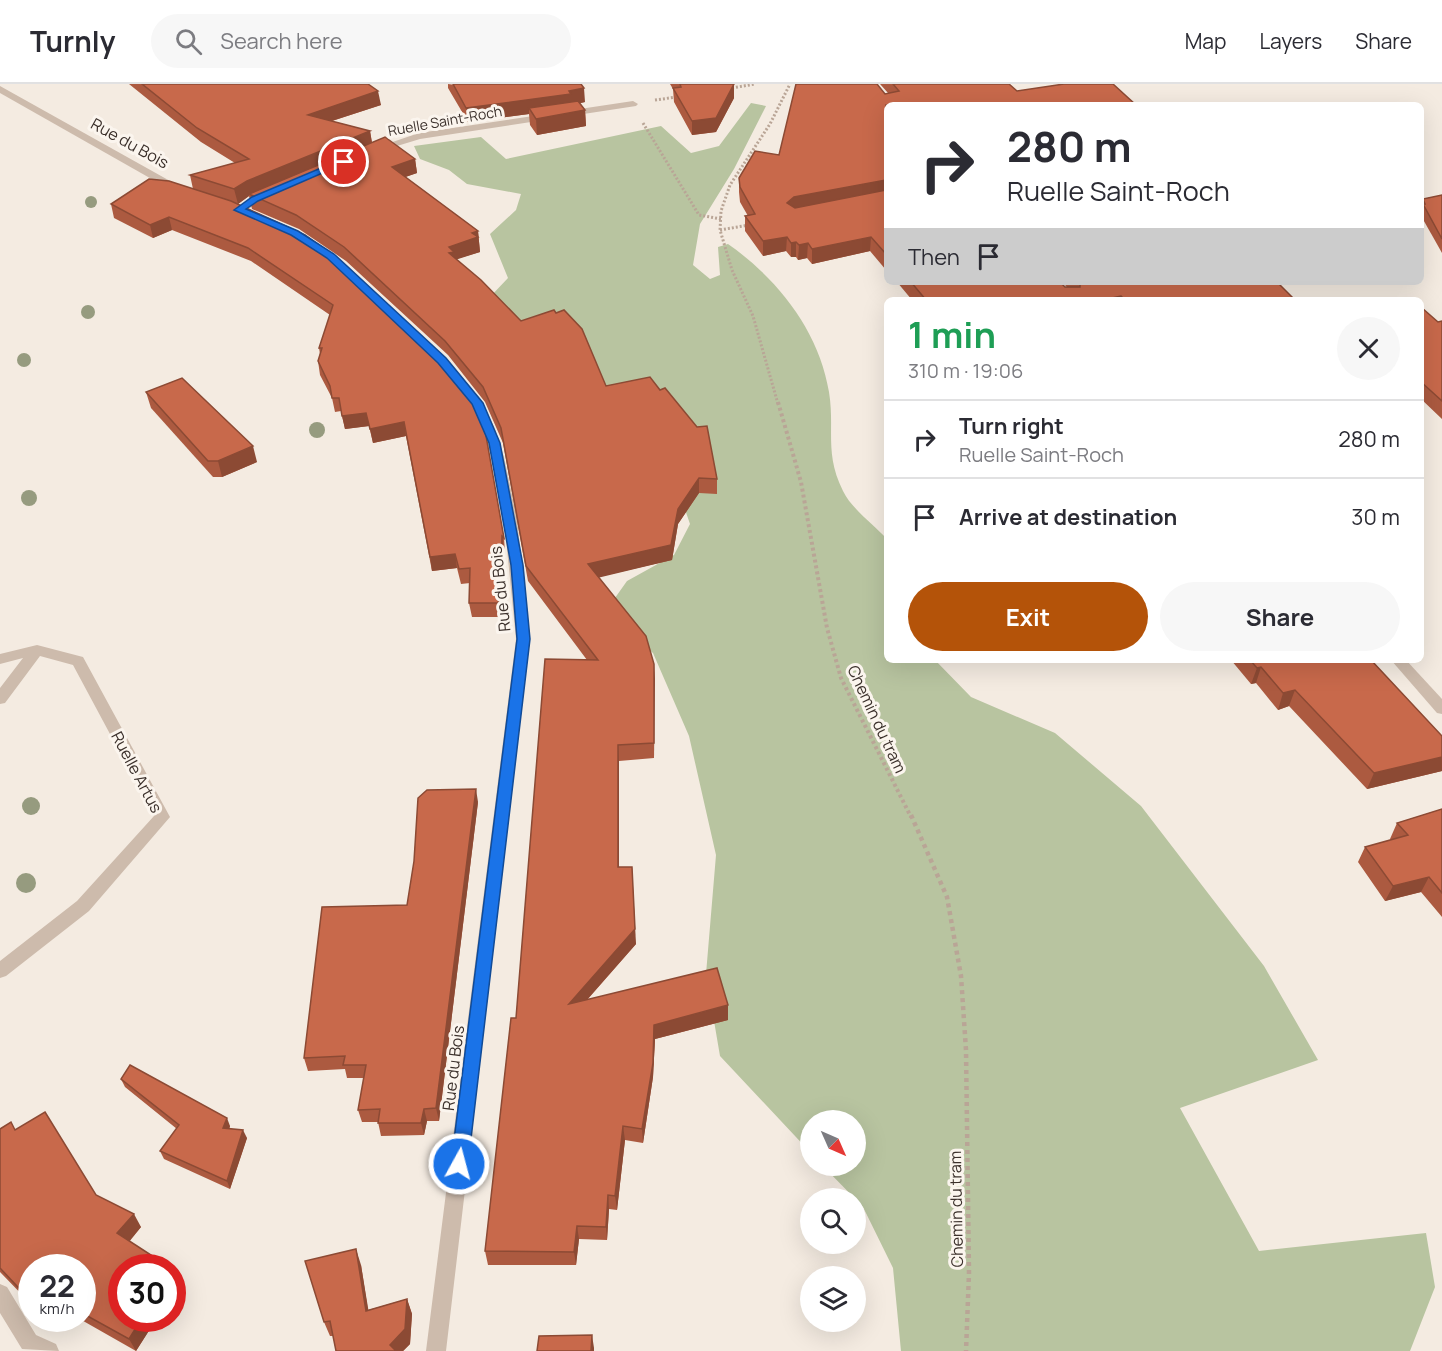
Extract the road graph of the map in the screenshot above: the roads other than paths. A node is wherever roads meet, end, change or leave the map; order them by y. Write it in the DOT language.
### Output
graph roads {
  1 [pos="0,90"];
  2 [pos="633,104"];
  3 [pos="366,153"];
  4 [pos="277,190"];
  5 [pos="187,192"];
  6 [pos="221,204"];
  7 [pos="239,210"];
  8 [pos="261,219"];
  9 [pos="433,352"];
  10 [pos="37,651"];
  11 [pos="0,659"];
  12 [pos="1401,663"];
  13 [pos="0,699"];
  14 [pos="1442,709"];
  15 [pos="0,971"];
  16 [pos="0,1294"];
  17 [pos="49,1351"];
  18 [pos="436,1351"];
  1 -- 5 [label="street, Rue du Bois"];
  2 -- 3 [label="street, Ruelle Saint-Roch"];
  4 -- 7 [label="street"];
  6 -- 7 [label="street"];
  7 -- 8 [label="street"];
  9 -- 18 [label="street, Rue du Bois"];
  10 -- 11 [label="street, Ruelle Artus"];
  10 -- 13 [label="street"];
  10 -- 15 [label="street, Ruelle Artus"];
  12 -- 14 [label="street"];
  16 -- 17 [label="street"];
}
